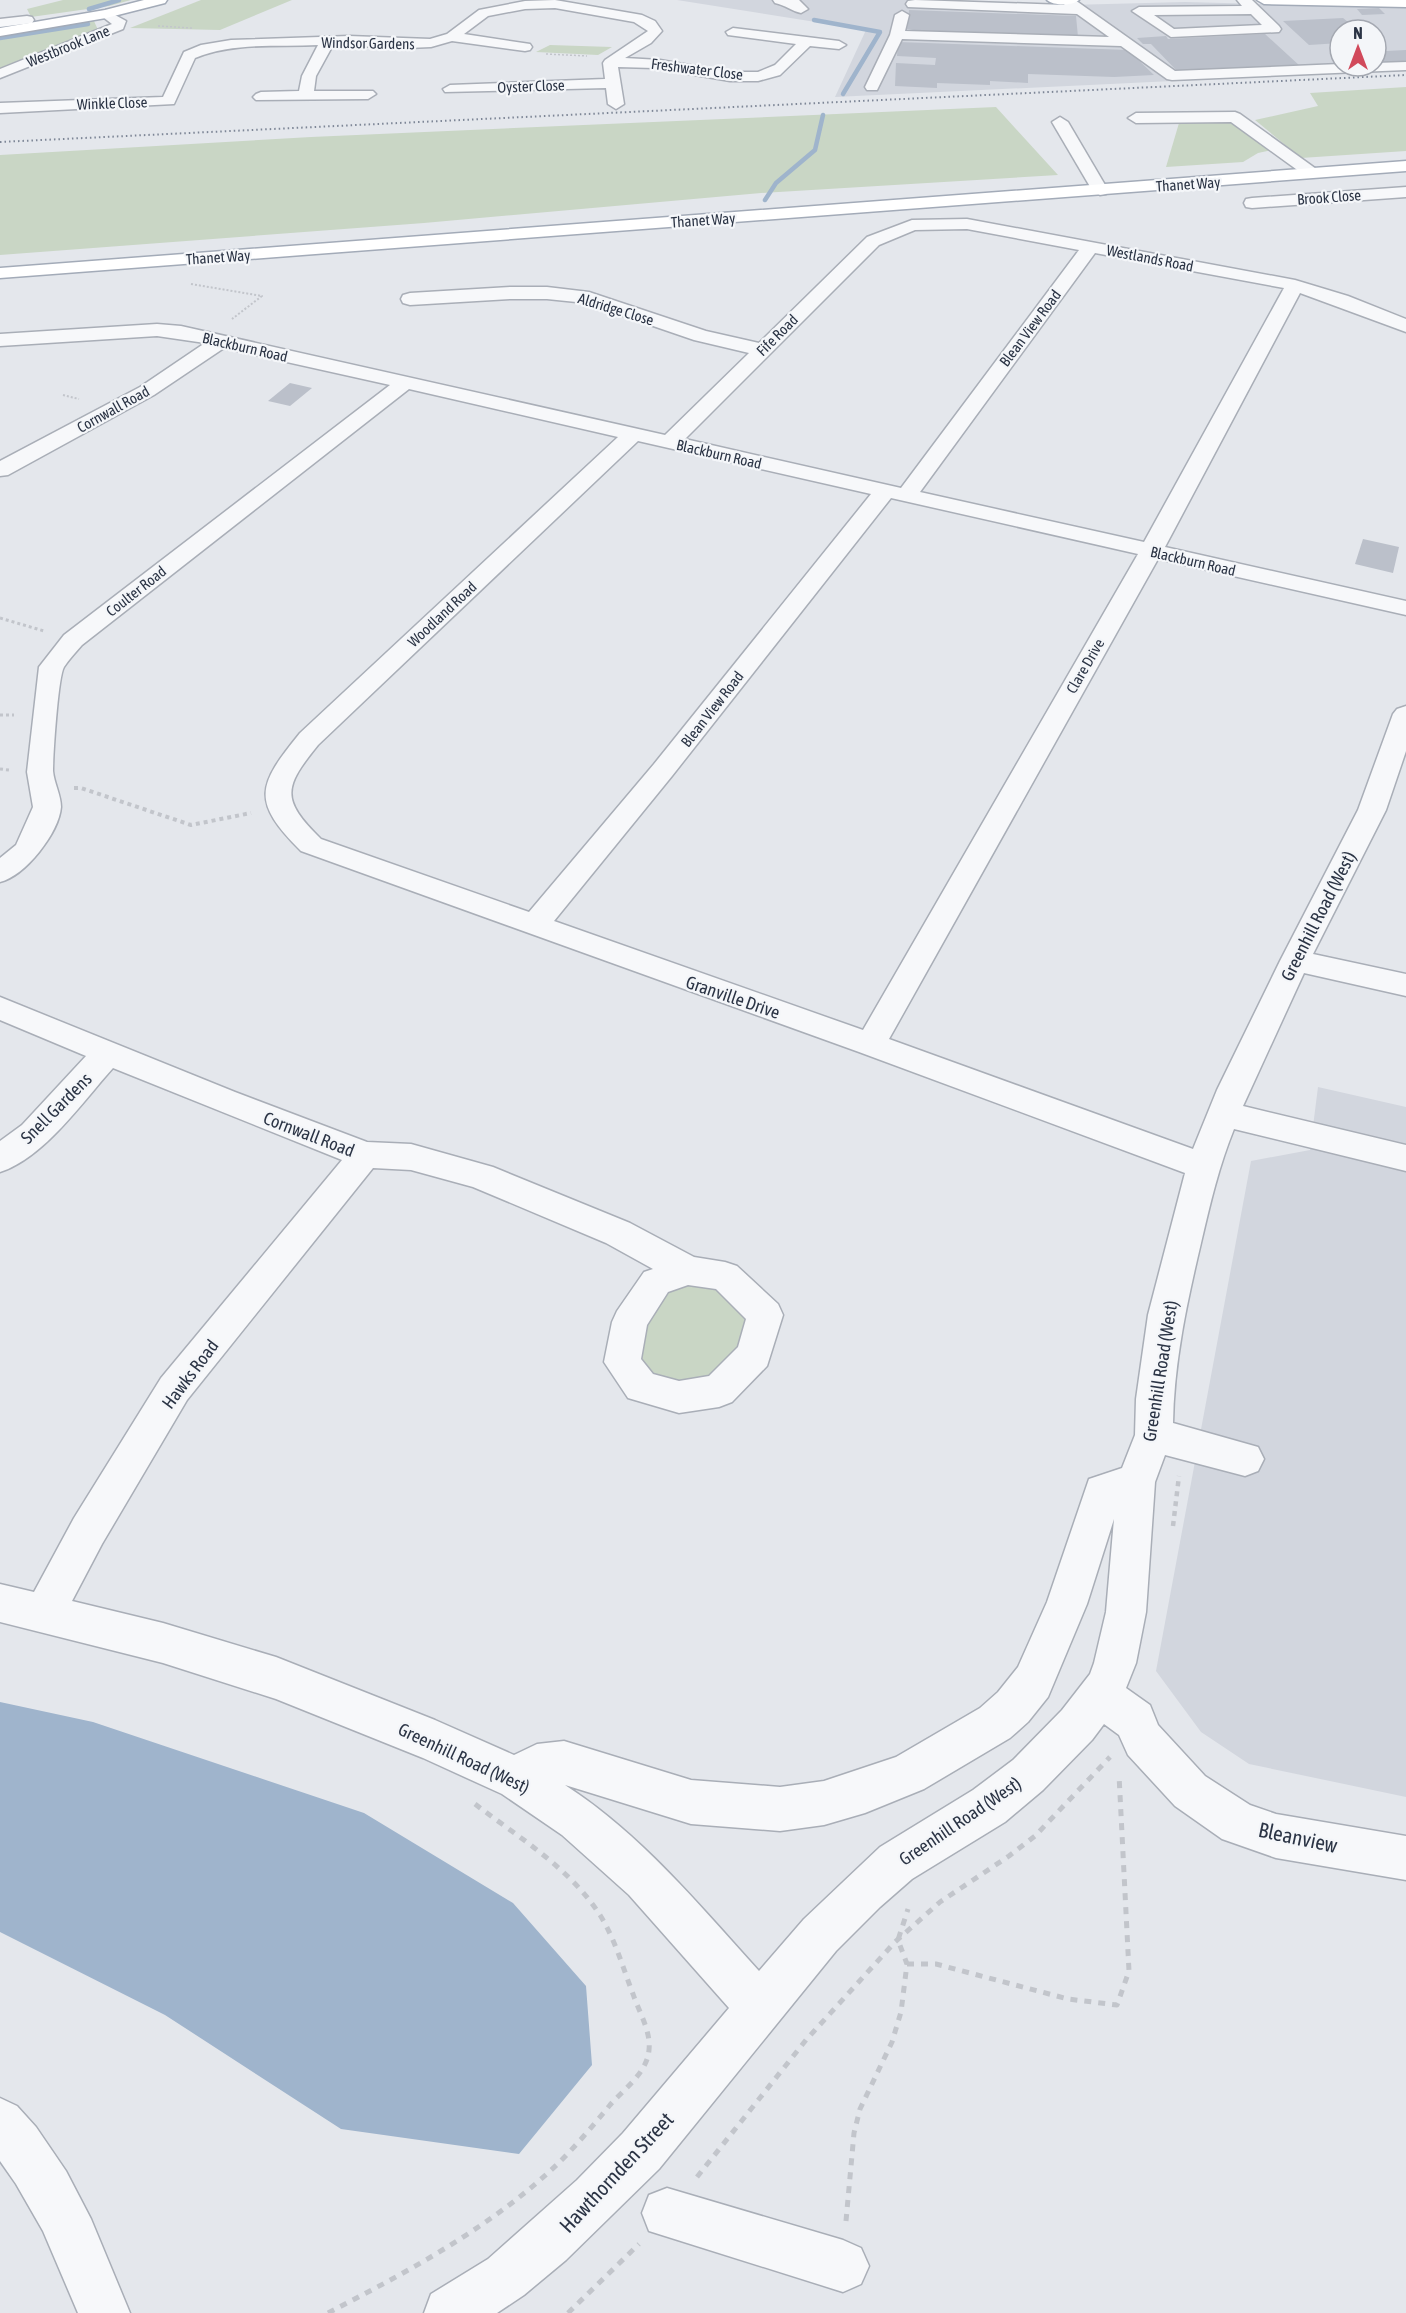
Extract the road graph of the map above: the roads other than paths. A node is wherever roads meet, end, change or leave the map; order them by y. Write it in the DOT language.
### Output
graph roads {
  1 [pos="160,0"];
  2 [pos="780,0"];
  3 [pos="1054,0"];
  4 [pos="1066,0"];
  5 [pos="1244,0"];
  6 [pos="557,2"];
  7 [pos="916,2"];
  8 [pos="1406,3"];
  9 [pos="1076,5"];
  10 [pos="1260,5"];
  11 [pos="801,9"];
  12 [pos="106,14"];
  13 [pos="27,20"];
  14 [pos="0,22"];
  15 [pos="307,26"];
  16 [pos="0,32"];
  17 [pos="733,32"];
  18 [pos="897,35"];
  19 [pos="452,37"];
  20 [pos="807,41"];
  21 [pos="306,42"];
  22 [pos="327,42"];
  23 [pos="1125,42"];
  24 [pos="430,43"];
  25 [pos="839,45"];
  26 [pos="525,47"];
  27 [pos="448,55"];
  28 [pos="1305,56"];
  29 [pos="610,63"];
  30 [pos="1406,66"];
  31 [pos="1321,69"];
  32 [pos="451,72"];
  33 [pos="0,74"];
  34 [pos="612,83"];
  35 [pos="872,87"];
  36 [pos="63,90"];
  37 [pos="368,94"];
  38 [pos="306,96"];
  39 [pos="261,97"];
  40 [pos="169,101"];
  41 [pos="56,104"];
  42 [pos="616,104"];
  43 [pos="0,108"];
  44 [pos="1136,118"];
  45 [pos="1060,122"];
  46 [pos="1406,166"];
  47 [pos="1313,174"];
  48 [pos="1100,190"];
  49 [pos="1406,192"];
  50 [pos="1251,202"];
  51 [pos="889,233"];
  52 [pos="1090,247"];
  53 [pos="0,273"];
  54 [pos="1295,285"];
  55 [pos="410,298"];
  56 [pos="1406,326"];
  57 [pos="0,339"];
  58 [pos="214,339"];
  59 [pos="763,350"];
  60 [pos="405,384"];
  61 [pos="632,435"];
  62 [pos="669,443"];
  63 [pos="0,470"];
  64 [pos="895,494"];
  65 [pos="1151,551"];
  66 [pos="1406,608"];
  67 [pos="1406,714"];
  68 [pos="279,807"];
  69 [pos="0,873"];
  70 [pos="535,924"];
  71 [pos="1295,961"];
  72 [pos="1406,985"];
  73 [pos="0,1008"];
  74 [pos="870,1044"];
  75 [pos="108,1053"];
  76 [pos="1223,1114"];
  77 [pos="365,1155"];
  78 [pos="1406,1158"];
  79 [pos="0,1159"];
  80 [pos="1203,1166"];
  81 [pos="688,1271"];
  82 [pos="1154,1435"];
  83 [pos="1245,1458"];
  84 [pos="1136,1482"];
  85 [pos="0,1603"];
  86 [pos="44,1613"];
  87 [pos="1100,1695"];
  88 [pos="517,1779"];
  89 [pos="1406,1858"];
  90 [pos="759,2006"];
  91 [pos="0,2123"];
  92 [pos="667,2213"];
  93 [pos="843,2266"];
  94 [pos="104,2313"];
  95 [pos="450,2313"];
  1 -- 12 [label="main road"];
  2 -- 11 [label="street"];
  3 -- 4 [label="main road"];
  4 -- 9 [label="street"];
  5 -- 10 [label="street"];
  6 -- 19 [label="street, Windsor Gardens"];
  6 -- 29 [label="street, Windsor Gardens"];
  7 -- 9 [label="street"];
  7 -- 18 [label="street"];
  8 -- 10 [label="main road"];
  9 -- 23 [label="street"];
  10 -- 10 [label="street"];
  12 -- 16 [label="main road"];
  12 -- 33 [label="street, Westbrook Lane"];
  13 -- 14 [label="street"];
  15 -- 21 [label="street, Windsor Gardens"];
  17 -- 20 [label="street"];
  18 -- 23 [label="street"];
  18 -- 35 [label="street"];
  19 -- 24 [label="street, Windsor Gardens"];
  19 -- 26 [label="street, Windsor Gardens"];
  20 -- 25 [label="street"];
  20 -- 29 [label="street, Freshwater Close"];
  21 -- 22 [label="street, Windsor Gardens"];
  21 -- 40 [label="street, Windsor Gardens"];
  22 -- 24 [label="street, Windsor Gardens"];
  22 -- 38 [label="street"];
  23 -- 31 [label="street"];
  24 -- 27 [label="street, Windsor Gardens"];
  28 -- 31 [label="street"];
  29 -- 34 [label="street"];
  30 -- 31 [label="street"];
  32 -- 34 [label="street, Oyster Close"];
  34 -- 42 [label="street"];
  36 -- 41 [label="street, Winkle Close"];
  37 -- 38 [label="street"];
  38 -- 39 [label="street"];
  40 -- 41 [label="street, Winkle Close"];
  41 -- 43 [label="street, Winkle Close"];
  44 -- 47 [label="street"];
  45 -- 48 [label="street"];
  46 -- 47 [label="main road, Thanet Way"];
  47 -- 48 [label="main road, Thanet Way"];
  48 -- 53 [label="main road, Thanet Way"];
  49 -- 50 [label="street, Brook Close"];
  51 -- 52 [label="street, Westlands Road"];
  51 -- 59 [label="street, Fife Road"];
  52 -- 54 [label="street, Westlands Road"];
  52 -- 64 [label="street, Blean View Road"];
  54 -- 56 [label="street, Westlands Road"];
  54 -- 65 [label="street, Clare Drive"];
  55 -- 59 [label="street, Aldridge Close"];
  57 -- 58 [label="street, Blackburn Road"];
  58 -- 60 [label="street, Blackburn Road"];
  58 -- 63 [label="street, Cornwall Road"];
  59 -- 62 [label="street, Fife Road"];
  60 -- 61 [label="street, Blackburn Road"];
  60 -- 69 [label="street, Coulter Road"];
  61 -- 62 [label="street, Blackburn Road"];
  61 -- 68 [label="street, Woodland Road"];
  62 -- 64 [label="street, Blackburn Road"];
  64 -- 65 [label="street, Blackburn Road"];
  64 -- 70 [label="street, Blean View Road"];
  65 -- 66 [label="street, Blackburn Road"];
  65 -- 74 [label="street, Clare Drive"];
  67 -- 71 [label="street, Greenhill Road (West)"];
  68 -- 70 [label="street, Granville Drive"];
  70 -- 74 [label="street, Granville Drive"];
  71 -- 72 [label="street"];
  71 -- 76 [label="street, Greenhill Road (West)"];
  73 -- 75 [label="street, Cornwall Road"];
  74 -- 80 [label="street, Granville Drive"];
  75 -- 77 [label="street, Cornwall Road"];
  75 -- 79 [label="street, Snell Gardens"];
  76 -- 78 [label="street"];
  76 -- 80 [label="street, Greenhill Road (West)"];
  77 -- 81 [label="street, Cornwall Road"];
  77 -- 86 [label="street, Hawks Road"];
  80 -- 82 [label="street, Greenhill Road (West)"];
  82 -- 83 [label="street"];
  82 -- 84 [label="street, Greenhill Road (West)"];
  84 -- 87 [label="street, Greenhill Road (West)"];
  84 -- 88 [label="street"];
  85 -- 86 [label="street, Greenhill Road (West)"];
  86 -- 88 [label="street, Greenhill Road (West)"];
  87 -- 89 [label="street, Bleanview"];
  87 -- 90 [label="street, Greenhill Road (West)"];
  88 -- 90 [label="street, Greenhill Road (West)"];
  90 -- 95 [label="street, Hawthornden Street"];
  91 -- 94 [label="street"];
  92 -- 93 [label="street"];
}
